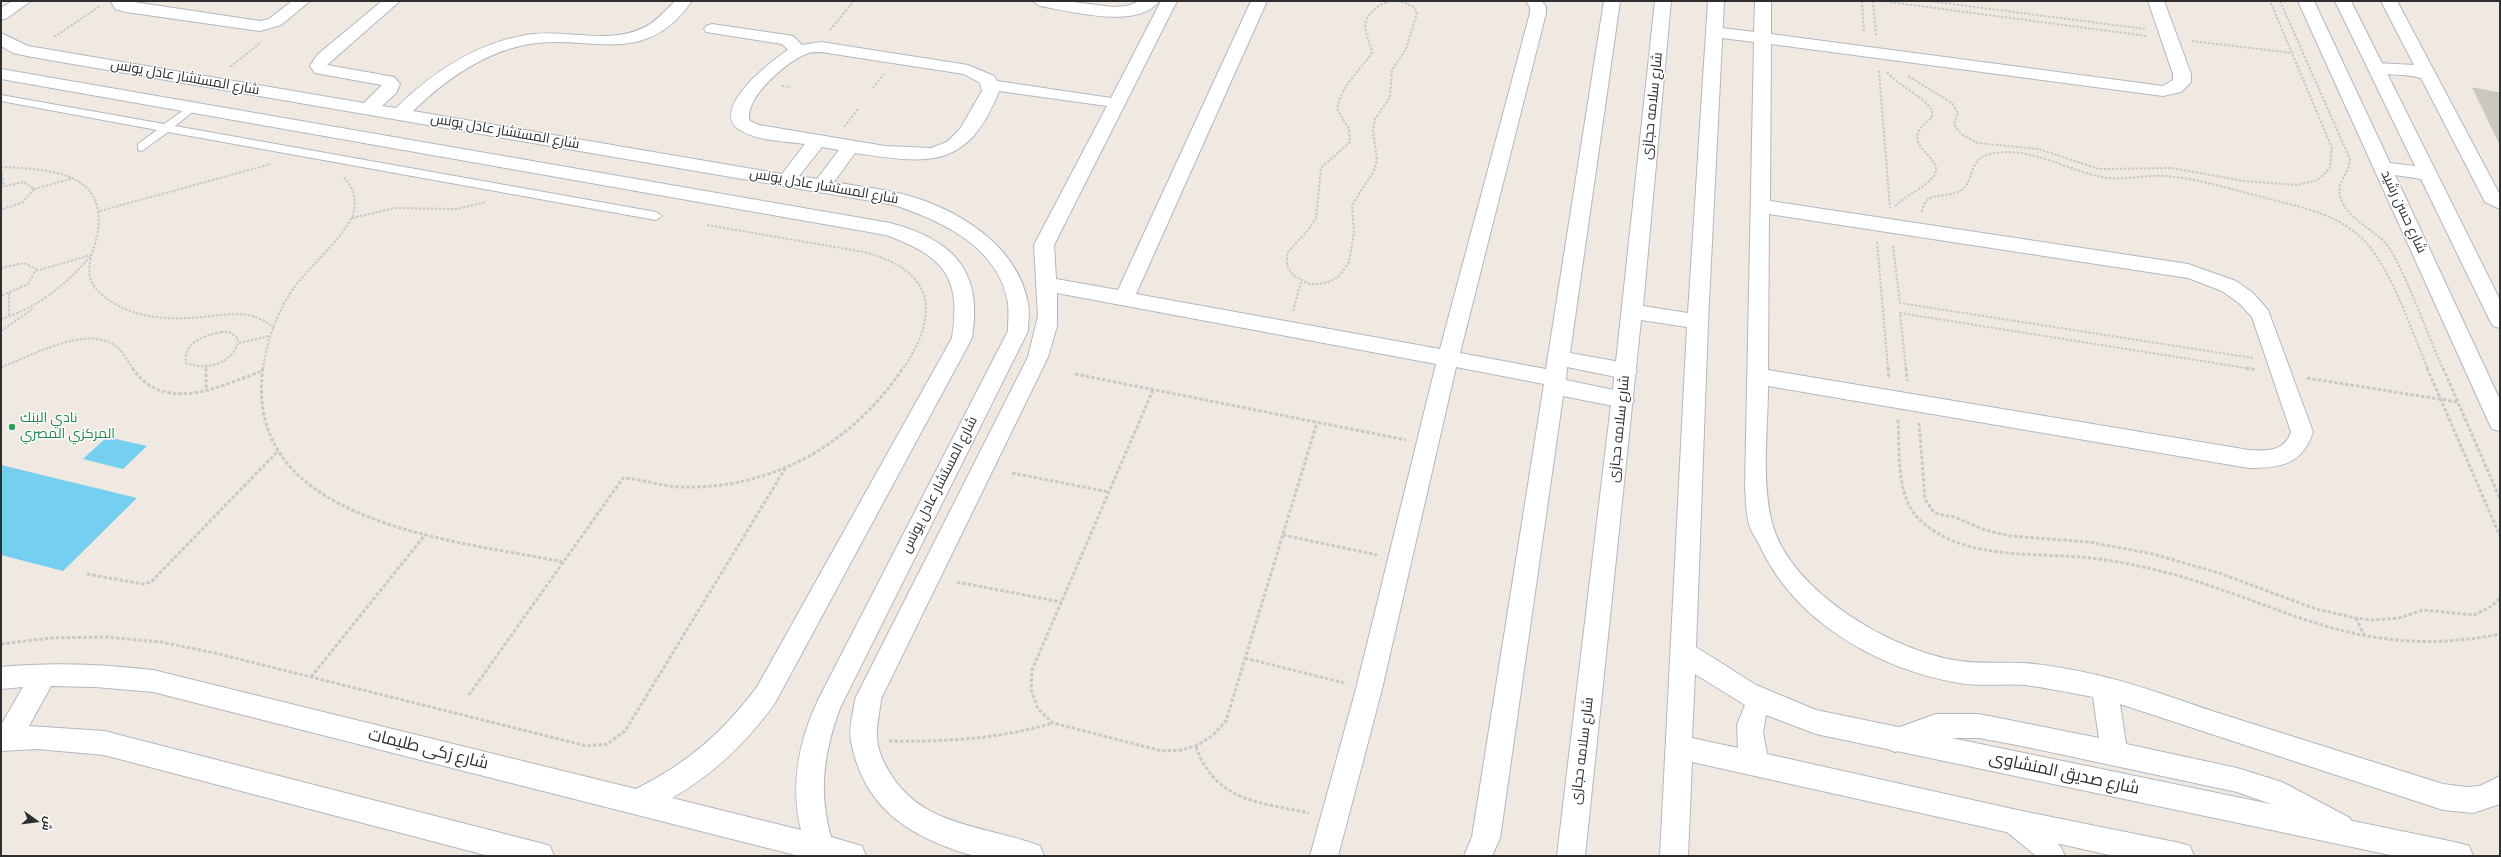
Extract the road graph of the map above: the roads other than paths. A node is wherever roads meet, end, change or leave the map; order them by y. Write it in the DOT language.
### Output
graph roads {
  1 [pos="23,1"];
  2 [pos="119,1"];
  3 [pos="302,1"];
  4 [pos="392,1"];
  5 [pos="684,1"];
  6 [pos="1040,1"];
  7 [pos="1152,1"];
  8 [pos="1169,1"];
  9 [pos="1259,1"];
  10 [pos="1534,1"];
  11 [pos="1612,1"];
  12 [pos="1663,1"];
  13 [pos="1716,1"];
  14 [pos="1763,1"];
  15 [pos="2156,1"];
  16 [pos="2306,1"];
  17 [pos="2343,1"];
  18 [pos="2389,1"];
  19 [pos="3,16"];
  20 [pos="712,29"];
  21 [pos="1714,32"];
  22 [pos="1,38"];
  23 [pos="1762,38"];
  24 [pos="800,51"];
  25 [pos="95,62"];
  26 [pos="2373,62"];
  27 [pos="2425,69"];
  28 [pos="1,74"];
  29 [pos="62,85"];
  30 [pos="990,85"];
  31 [pos="1,98"];
  32 [pos="1104,102"];
  33 [pos="191,108"];
  34 [pos="368,109"];
  35 [pos="400,114"];
  36 [pos="166,128"];
  37 [pos="818,140"];
  38 [pos="852,146"];
  39 [pos="142,147"];
  40 [pos="2383,168"];
  41 [pos="2429,174"];
  42 [pos="787,180"];
  43 [pos="822,186"];
  44 [pos="864,193"];
  45 [pos="2500,203"];
  46 [pos="1760,206"];
  47 [pos="656,216"];
  48 [pos="844,221"];
  49 [pos="1046,284"];
  50 [pos="2493,297"];
  51 [pos="1124,300"];
  52 [pos="1632,311"];
  53 [pos="2500,320"];
  54 [pos="1698,322"];
  55 [pos="1449,359"];
  56 [pos="1626,371"];
  57 [pos="1556,374"];
  58 [pos="1757,376"];
  59 [pos="1623,400"];
  60 [pos="2500,423"];
  61 [pos="1684,652"];
  62 [pos="44,675"];
  63 [pos="1,678"];
  64 [pos="2105,688"];
  65 [pos="1760,702"];
  66 [pos="4,739"];
  67 [pos="1895,740"];
  68 [pos="1680,747"];
  69 [pos="2114,754"];
  70 [pos="1757,765"];
  71 [pos="2500,789"];
  72 [pos="638,802"];
  73 [pos="2017,823"];
  74 [pos="2350,833"];
  75 [pos="820,848"];
  76 [pos="2144,853"];
  77 [pos="540,856"];
  78 [pos="852,856"];
  79 [pos="1030,856"];
  80 [pos="1324,856"];
  81 [pos="1478,856"];
  82 [pos="1571,856"];
  83 [pos="1674,856"];
  84 [pos="2052,856"];
  85 [pos="2180,856"];
  86 [pos="2459,856"];
  1 -- 19 [label="street"];
  2 -- 3 [label="street"];
  4 -- 34 [label="street"];
  5 -- 35 [label="street"];
  6 -- 7 [label="street"];
  8 -- 49 [label="street"];
  9 -- 51 [label="street"];
  10 -- 55 [label="street"];
  11 -- 57 [label="street"];
  12 -- 52 [label="street, شارع سلامه حجازى"];
  13 -- 21 [label="street"];
  14 -- 23 [label="street"];
  15 -- 23 [label="street"];
  16 -- 40 [label="street, شارع حسن رشيد"];
  17 -- 26 [label="street"];
  18 -- 27 [label="street"];
  20 -- 24 [label="street"];
  21 -- 23 [label="street"];
  21 -- 54 [label="street"];
  22 -- 25 [label="street, شارع المستشار عادل يونس"];
  23 -- 46 [label="street"];
  24 -- 30 [label="street"];
  24 -- 37 [label="street"];
  25 -- 29 [label="street"];
  25 -- 34 [label="street, شارع المستشار عادل يونس"];
  26 -- 27 [label="street"];
  26 -- 41 [label="street"];
  27 -- 45 [label="street"];
  28 -- 29 [label="street, شارع المستشار عادل يونس"];
  29 -- 33 [label="street, شارع المستشار عادل يونس"];
  30 -- 32 [label="street"];
  30 -- 38 [label="street"];
  31 -- 36 [label="lane"];
  33 -- 36 [label="lane"];
  33 -- 48 [label="street, شارع المستشار عادل يونس"];
  34 -- 35 [label="street, شارع المستشار عادل يونس"];
  35 -- 42 [label="street, شارع المستشار عادل يونس"];
  36 -- 39 [label="lane"];
  36 -- 47 [label="lane"];
  37 -- 38 [label="street"];
  37 -- 42 [label="street"];
  38 -- 43 [label="street"];
  40 -- 41 [label="street"];
  40 -- 60 [label="street, شارع حسن رشيد"];
  41 -- 50 [label="street"];
  42 -- 43 [label="street, شارع المستشار عادل يونس"];
  43 -- 44 [label="street, شارع المستشار عادل يونس"];
  44 -- 48 [label="street"];
  44 -- 75 [label="street, شارع المستشار عادل يونس"];
  46 -- 58 [label="street"];
  46 -- 58 [label="street"];
  48 -- 72 [label="street, شارع المستشار عادل يونس"];
  49 -- 51 [label="street"];
  49 -- 79 [label="street"];
  50 -- 53 [label="street"];
  51 -- 55 [label="street"];
  52 -- 54 [label="street"];
  52 -- 56 [label="street, شارع سلامه حجازى"];
  54 -- 61 [label="street"];
  55 -- 57 [label="street"];
  55 -- 80 [label="street"];
  56 -- 57 [label="street"];
  56 -- 59 [label="street, شارع سلامه حجازى"];
  57 -- 59 [label="street"];
  57 -- 81 [label="street"];
  58 -- 64 [label="street"];
  59 -- 82 [label="street, شارع سلامه حجازى"];
  61 -- 65 [label="street, شارع صديق المنشاوى"];
  61 -- 68 [label="street"];
  62 -- 63 [label="street, شارع زكى طليمات"];
  62 -- 66 [label="street"];
  62 -- 72 [label="street, شارع زكى طليمات"];
  64 -- 69 [label="street"];
  64 -- 71 [label="street"];
  65 -- 67 [label="street, شارع صديق المنشاوى"];
  65 -- 70 [label="street"];
  66 -- 77 [label="street"];
  67 -- 69 [label="street"];
  67 -- 74 [label="street, شارع صديق المنشاوى"];
  68 -- 70 [label="street"];
  68 -- 83 [label="street"];
  69 -- 74 [label="street"];
  70 -- 73 [label="street"];
  72 -- 75 [label="street, شارع زكى طليمات"];
  73 -- 76 [label="street"];
  73 -- 84 [label="street"];
  74 -- 86 [label="street, شارع صديق المنشاوى"];
  75 -- 78 [label="street, شارع زكى طليمات"];
  76 -- 85 [label="street"];
}
